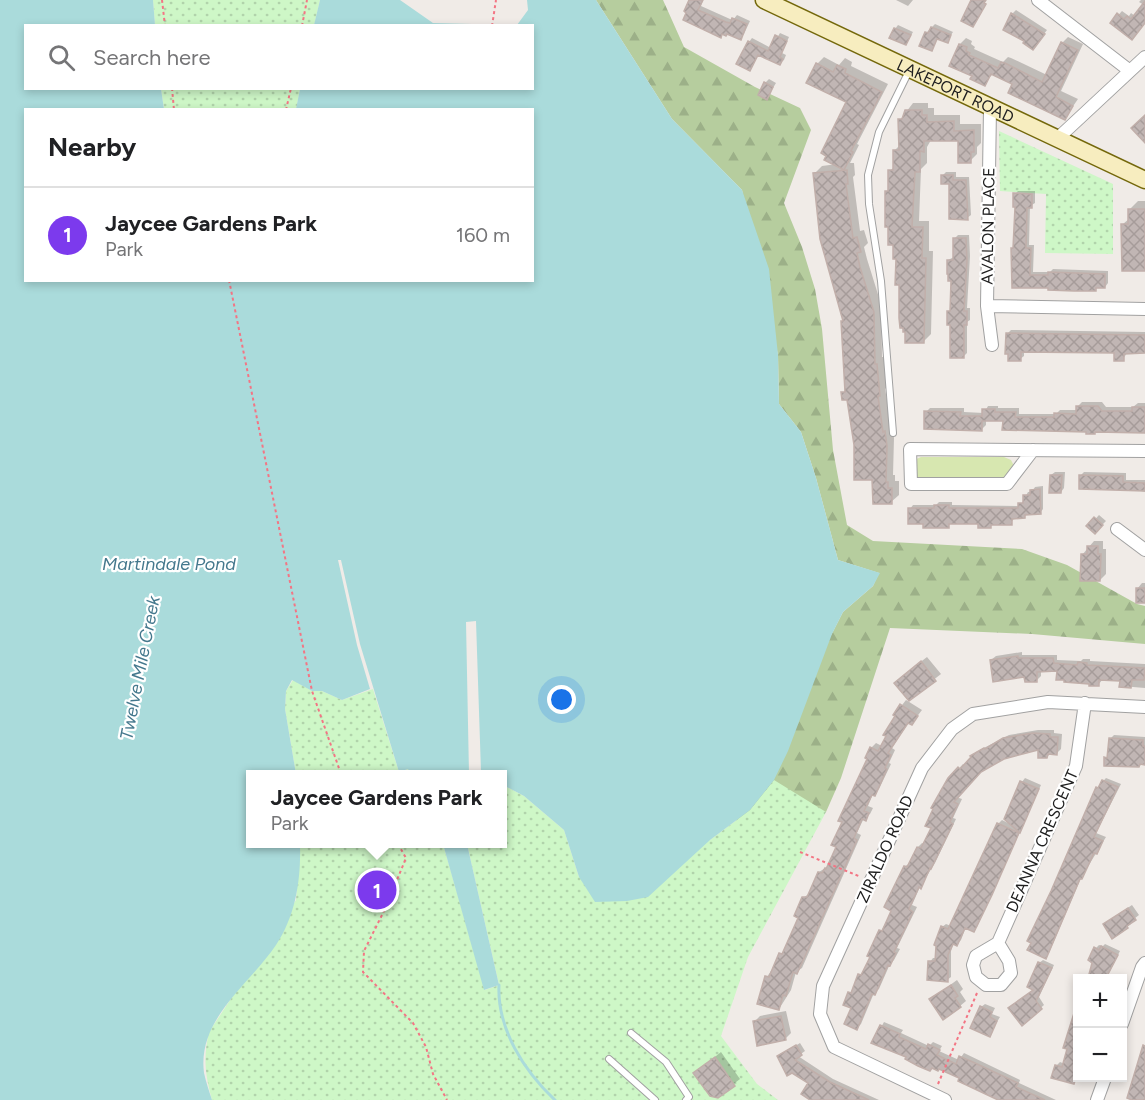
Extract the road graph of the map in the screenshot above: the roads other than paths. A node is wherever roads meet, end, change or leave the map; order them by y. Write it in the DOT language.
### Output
graph roads {
  1 [pos="764,0"];
  2 [pos="1038,0"];
  3 [pos="1145,57"];
  4 [pos="910,68"];
  5 [pos="1130,71"];
  6 [pos="990,108"];
  7 [pos="1057,139"];
  8 [pos="1145,180"];
  9 [pos="987,306"];
  10 [pos="1145,309"];
  11 [pos="992,345"];
  12 [pos="893,433"];
  13 [pos="1034,450"];
  14 [pos="1145,451"];
  15 [pos="1117,529"];
  16 [pos="1145,550"];
  17 [pos="1085,703"];
  18 [pos="1145,707"];
  19 [pos="998,943"];
  20 [pos="1145,963"];
  21 [pos="1127,1010"];
  22 [pos="631,1033"];
  23 [pos="609,1059"];
  24 [pos="1103,1082"];
  25 [pos="655,1100"];
  26 [pos="687,1100"];
  27 [pos="945,1100"];
  28 [pos="1097,1100"];
  1 -- 4 [label="main road, LAKEPORT ROAD"];
  2 -- 5 [label="street"];
  3 -- 5 [label="street"];
  4 -- 6 [label="main road, LAKEPORT ROAD"];
  4 -- 12 [label="lane"];
  5 -- 7 [label="street"];
  6 -- 7 [label="main road, LAKEPORT ROAD"];
  6 -- 9 [label="street, AVALON PLACE"];
  7 -- 8 [label="main road, LAKEPORT ROAD"];
  9 -- 10 [label="street"];
  9 -- 11 [label="street, AVALON PLACE"];
  13 -- 13 [label="street"];
  13 -- 14 [label="street"];
  15 -- 16 [label="street"];
  17 -- 18 [label="street, ZIRALDO ROAD"];
  17 -- 19 [label="street, DEANNA CRESCENT"];
  17 -- 27 [label="street, ZIRALDO ROAD"];
  19 -- 19 [label="street, DEANNA CRESCENT"];
  20 -- 21 [label="street"];
  22 -- 26 [label="lane"];
  23 -- 25 [label="lane"];
  24 -- 28 [label="street"];
}
